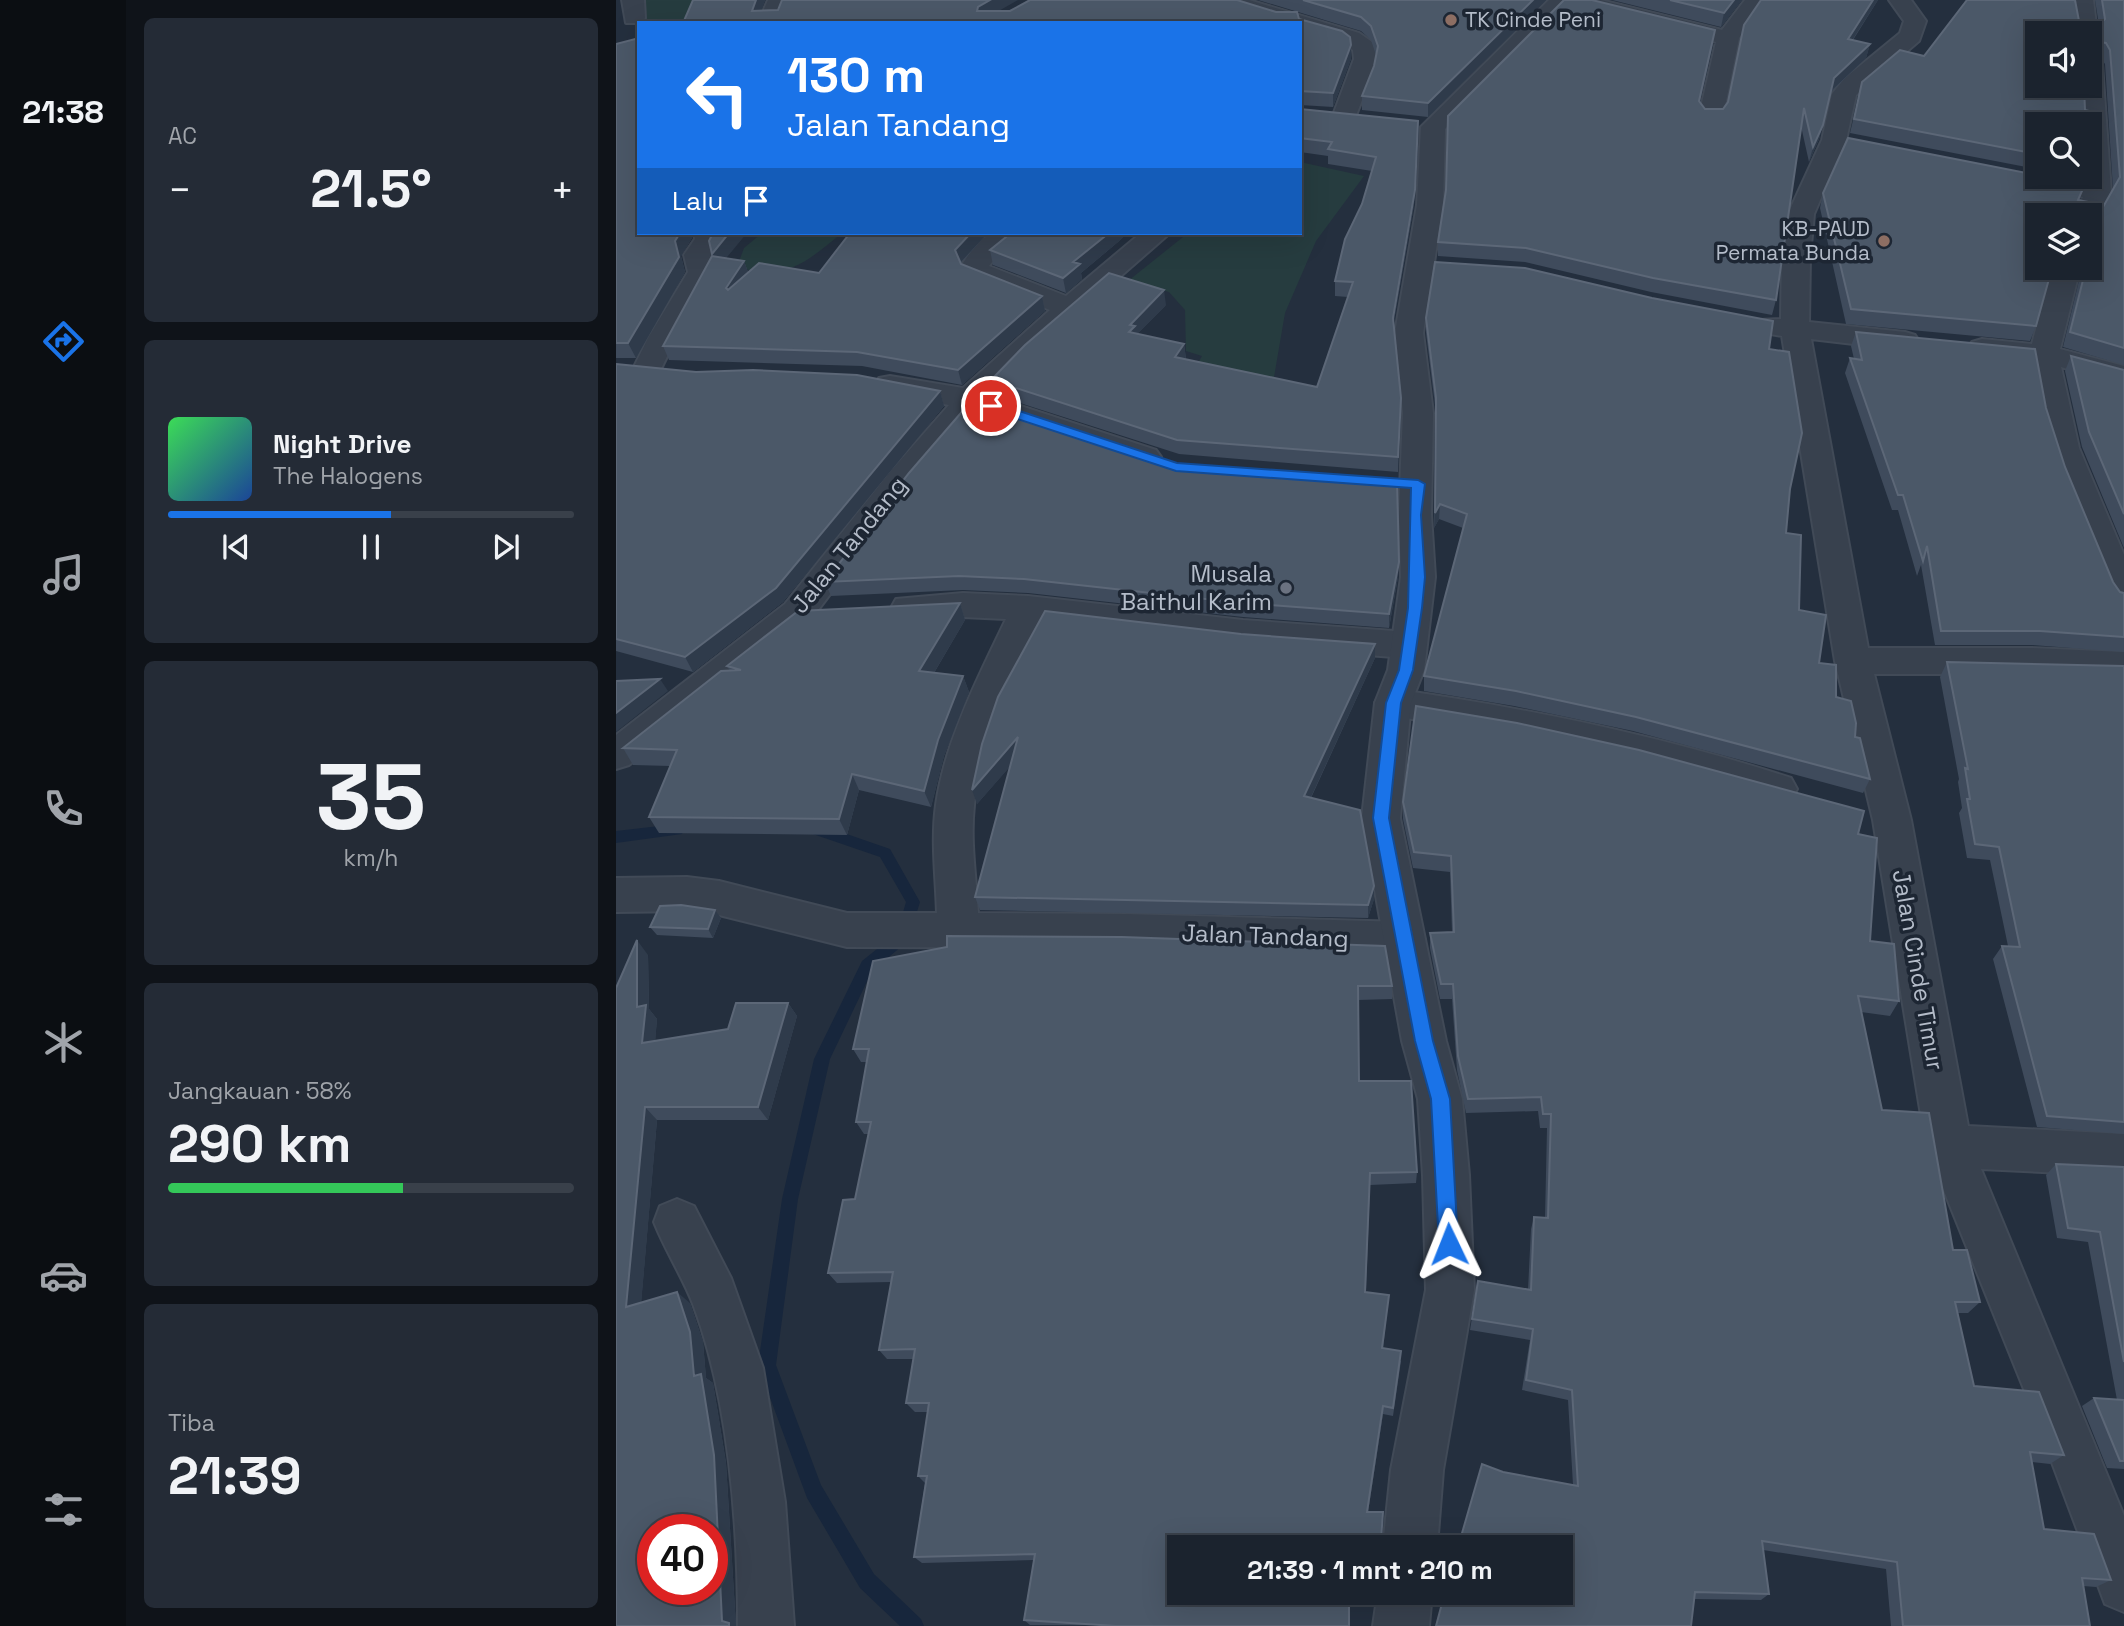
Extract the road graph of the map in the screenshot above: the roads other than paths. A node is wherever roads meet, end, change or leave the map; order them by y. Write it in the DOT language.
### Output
graph roads {
  1 [pos="779,0"];
  2 [pos="1226,0"];
  3 [pos="1562,0"];
  4 [pos="1574,0"];
  5 [pos="1756,0"];
  6 [pos="1900,0"];
  7 [pos="2082,0"];
  8 [pos="770,21"];
  9 [pos="2085,21"];
  10 [pos="1728,38"];
  11 [pos="2102,94"];
  12 [pos="1711,116"];
  13 [pos="1370,120"];
  14 [pos="2011,175"];
  15 [pos="2098,192"];
  16 [pos="2092,203"];
  17 [pos="707,235"];
  18 [pos="1009,235"];
  19 [pos="1155,235"];
  20 [pos="2063,280"];
  21 [pos="1071,308"];
  22 [pos="1746,321"];
  23 [pos="1796,330"];
  24 [pos="2045,354"];
  25 [pos="616,369"];
  26 [pos="647,371"];
  27 [pos="678,373"];
  28 [pos="2124,375"];
  29 [pos="862,379"];
  30 [pos="970,399"];
  31 [pos="1176,467"];
  32 [pos="2124,595"];
  33 [pos="1028,608"];
  34 [pos="880,609"];
  35 [pos="838,611"];
  36 [pos="797,613"];
  37 [pos="1408,645"];
  38 [pos="1853,662"];
  39 [pos="2124,665"];
  40 [pos="1394,703"];
  41 [pos="616,755"];
  42 [pos="1806,797"];
  43 [pos="616,895"];
  44 [pos="941,930"];
  45 [pos="1404,940"];
  46 [pos="1949,1146"];
  47 [pos="2124,1155"];
  48 [pos="677,1223"];
  49 [pos="1410,1535"];
  50 [pos="2124,1585"];
  51 [pos="1403,1605"];
  52 [pos="766,1626"];
  53 [pos="1401,1626"];
  1 -- 8 [label="street"];
  2 -- 13 [label="street"];
  3 -- 37 [label="street"];
  4 -- 10 [label="street"];
  5 -- 10 [label="street"];
  6 -- 23 [label="street, Jalan Cinde Timur"];
  7 -- 9 [label="street"];
  10 -- 12 [label="street"];
  11 -- 15 [label="street"];
  14 -- 15 [label="street"];
  15 -- 16 [label="street"];
  17 -- 26 [label="street"];
  18 -- 21 [label="street"];
  19 -- 21 [label="street, Jalan Tandang"];
  20 -- 24 [label="street"];
  21 -- 30 [label="street, Jalan Tandang"];
  22 -- 23 [label="street"];
  23 -- 24 [label="street"];
  23 -- 38 [label="street, Jalan Cinde Timur"];
  24 -- 28 [label="street"];
  24 -- 32 [label="street"];
  25 -- 26 [label="street"];
  26 -- 27 [label="street"];
  29 -- 30 [label="street"];
  30 -- 31 [label="street"];
  30 -- 36 [label="street, Jalan Tandang"];
  33 -- 34 [label="street"];
  33 -- 37 [label="street"];
  33 -- 44 [label="street"];
  35 -- 36 [label="street"];
  36 -- 41 [label="street, Jalan Tandang"];
  37 -- 40 [label="street"];
  38 -- 39 [label="street"];
  38 -- 46 [label="street, Jalan Cinde Timur"];
  40 -- 42 [label="street"];
  40 -- 45 [label="street"];
  43 -- 44 [label="street, Jalan Tandang"];
  44 -- 45 [label="street, Jalan Tandang"];
  45 -- 49 [label="street"];
  46 -- 47 [label="street"];
  46 -- 50 [label="street, Jalan Cinde Timur"];
  48 -- 52 [label="street"];
  51 -- 53 [label="street"];
}
